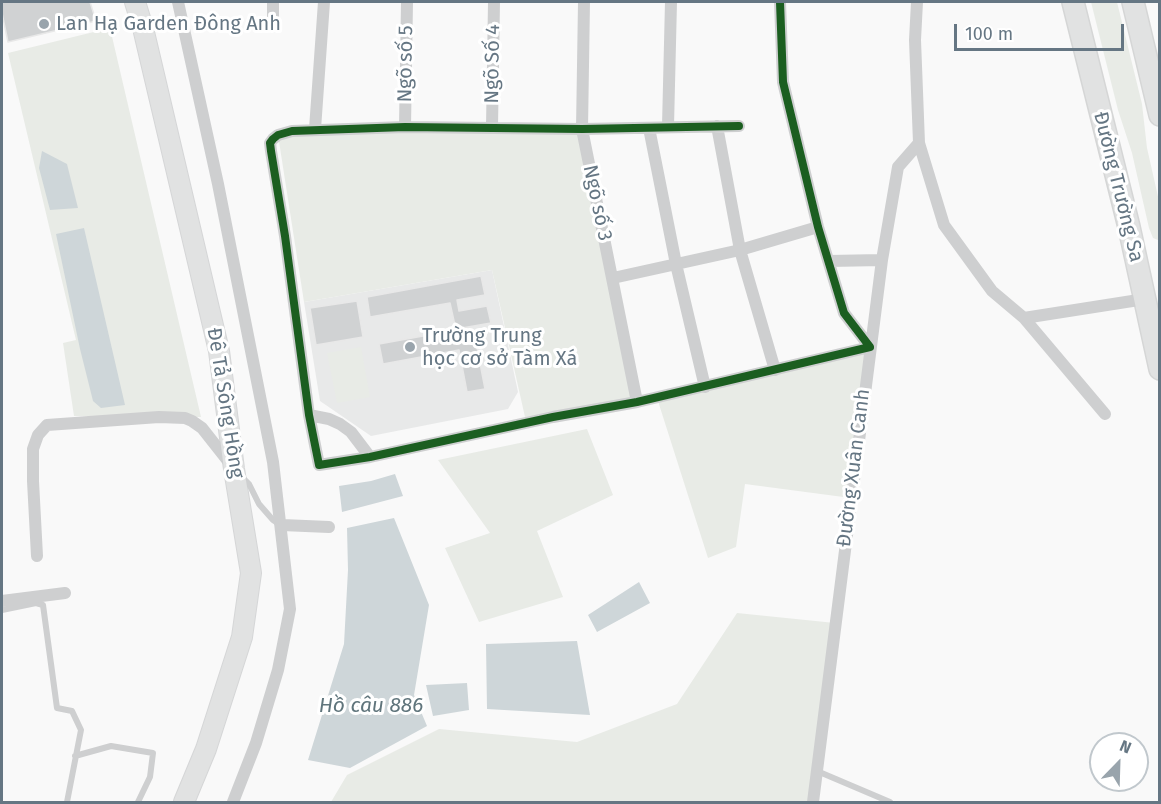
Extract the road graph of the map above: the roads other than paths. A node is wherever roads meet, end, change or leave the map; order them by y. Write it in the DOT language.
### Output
graph roads {
  1 [pos="135,2"];
  2 [pos="178,2"];
  3 [pos="273,2"];
  4 [pos="324,2"];
  5 [pos="407,2"];
  6 [pos="495,2"];
  7 [pos="584,2"];
  8 [pos="671,2"];
  9 [pos="780,2"];
  10 [pos="917,2"];
  11 [pos="1133,2"];
  12 [pos="1073,3"];
  13 [pos="273,27"];
  14 [pos="1160,115"];
  15 [pos="668,126"];
  16 [pos="717,126"];
  17 [pos="739,126"];
  18 [pos="405,127"];
  19 [pos="492,127"];
  20 [pos="649,128"];
  21 [pos="315,129"];
  22 [pos="582,129"];
  23 [pos="919,143"];
  24 [pos="818,227"];
  25 [pos="740,250"];
  26 [pos="882,260"];
  27 [pos="829,261"];
  28 [pos="676,264"];
  29 [pos="613,278"];
  30 [pos="1155,296"];
  31 [pos="1024,318"];
  32 [pos="870,347"];
  33 [pos="1160,369"];
  34 [pos="775,370"];
  35 [pos="705,387"];
  36 [pos="637,402"];
  37 [pos="1105,414"];
  38 [pos="309,415"];
  39 [pos="370,457"];
  40 [pos="234,469"];
  41 [pos="282,525"];
  42 [pos="330,527"];
  43 [pos="37,556"];
  44 [pos="65,593"];
  45 [pos="2,601"];
  46 [pos="2,610"];
  47 [pos="75,756"];
  48 [pos="817,771"];
  49 [pos="67,802"];
  50 [pos="138,802"];
  51 [pos="184,802"];
  52 [pos="233,802"];
  53 [pos="813,802"];
  54 [pos="891,802"];
  1 -- 40 [label="main road, Đê Tả Sông Hồng"];
  2 -- 41 [label="street"];
  3 -- 13 [label="street"];
  4 -- 21 [label="street"];
  5 -- 18 [label="street, Ngõ số 5"];
  6 -- 19 [label="street, Ngõ Số 4"];
  7 -- 22 [label="street, Ngõ số 3"];
  8 -- 15 [label="street"];
  9 -- 24 [label="street"];
  10 -- 23 [label="street"];
  11 -- 14 [label="highway"];
  12 -- 30 [label="highway, Đường Trường Sa"];
  15 -- 16 [label="street"];
  15 -- 20 [label="street"];
  16 -- 17 [label="street"];
  16 -- 25 [label="street"];
  18 -- 19 [label="street"];
  18 -- 21 [label="street"];
  19 -- 22 [label="street"];
  20 -- 22 [label="street"];
  20 -- 28 [label="street"];
  21 -- 38 [label="street"];
  22 -- 29 [label="street, Ngõ số 3"];
  23 -- 26 [label="street, Đường Xuân Canh"];
  23 -- 31 [label="street"];
  24 -- 25 [label="street"];
  24 -- 27 [label="street"];
  25 -- 28 [label="street"];
  25 -- 34 [label="street"];
  26 -- 27 [label="street"];
  26 -- 32 [label="street, Đường Xuân Canh"];
  27 -- 32 [label="street"];
  28 -- 29 [label="street"];
  28 -- 35 [label="street"];
  29 -- 36 [label="street, Ngõ số 3"];
  30 -- 31 [label="street"];
  30 -- 33 [label="highway, Đường Trường Sa"];
  31 -- 37 [label="street"];
  32 -- 34 [label="street"];
  32 -- 48 [label="street, Đường Xuân Canh"];
  34 -- 35 [label="street"];
  35 -- 36 [label="street"];
  36 -- 39 [label="street"];
  38 -- 39 [label="street"];
  38 -- 39 [label="street"];
  40 -- 41 [label="lane"];
  40 -- 43 [label="street"];
  40 -- 51 [label="main road, Đê Tả Sông Hồng"];
  41 -- 42 [label="street"];
  41 -- 52 [label="street"];
  44 -- 45 [label="street"];
  46 -- 47 [label="lane"];
  47 -- 49 [label="lane"];
  47 -- 50 [label="lane"];
  48 -- 53 [label="street, Đường Xuân Canh"];
  48 -- 54 [label="lane"];
}
